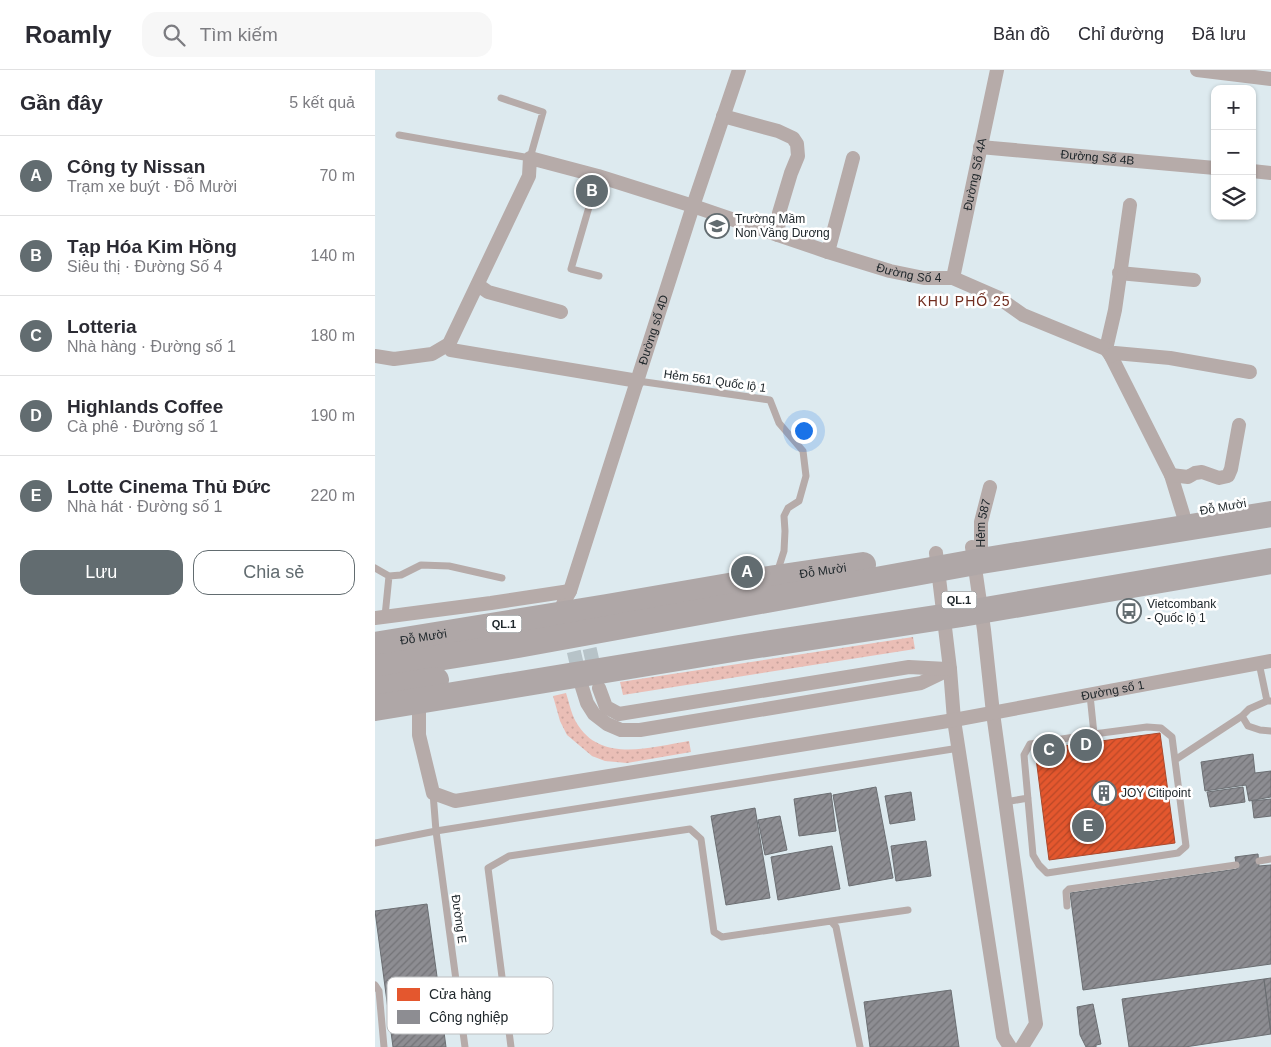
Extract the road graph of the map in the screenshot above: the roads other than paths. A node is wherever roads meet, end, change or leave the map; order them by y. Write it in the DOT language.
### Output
graph roads {
  1 [pos="739,70"];
  2 [pos="997,70"];
  3 [pos="1197,70"];
  4 [pos="1271,79"];
  5 [pos="501,98"];
  6 [pos="723,116"];
  7 [pos="399,135"];
  8 [pos="980,147"];
  9 [pos="530,158"];
  10 [pos="853,158"];
  11 [pos="1211,168"];
  12 [pos="1256,171"];
  13 [pos="1271,172"];
  14 [pos="598,176"];
  15 [pos="693,206"];
  16 [pos="1130,206"];
  17 [pos="778,235"];
  18 [pos="828,252"];
  19 [pos="1119,274"];
  20 [pos="599,276"];
  21 [pos="953,278"];
  22 [pos="1194,280"];
  23 [pos="478,284"];
  24 [pos="561,312"];
  25 [pos="449,344"];
  26 [pos="1108,353"];
  27 [pos="375,356"];
  28 [pos="1250,372"];
  29 [pos="638,381"];
  30 [pos="1239,425"];
  31 [pos="1171,475"];
  32 [pos="990,487"];
  33 [pos="1271,499"];
  34 [pos="1183,514"];
  35 [pos="1271,514"];
  36 [pos="1271,548"];
  37 [pos="977,554"];
  38 [pos="937,561"];
  39 [pos="1271,561"];
  40 [pos="375,568"];
  41 [pos="389,576"];
  42 [pos="502,578"];
  43 [pos="775,578"];
  44 [pos="575,595"];
  45 [pos="563,604"];
  46 [pos="980,604"];
  47 [pos="943,610"];
  48 [pos="380,617"];
  49 [pos="375,646"];
  50 [pos="513,656"];
  51 [pos="1265,662"];
  52 [pos="375,668"];
  53 [pos="950,669"];
  54 [pos="409,683"];
  55 [pos="582,687"];
  56 [pos="599,688"];
  57 [pos="375,690"];
  58 [pos="1090,695"];
  59 [pos="1269,701"];
  60 [pos="375,708"];
  61 [pos="993,713"];
  62 [pos="1242,716"];
  63 [pos="954,720"];
  64 [pos="1271,730"];
  65 [pos="1094,734"];
  66 [pos="959,748"];
  67 [pos="1175,760"];
  68 [pos="433,793"];
  69 [pos="1028,798"];
  70 [pos="1005,802"];
  71 [pos="436,832"];
  72 [pos="375,843"];
  73 [pos="1271,859"];
  74 [pos="1259,861"];
  75 [pos="1236,865"];
  76 [pos="1067,906"];
  77 [pos="908,910"];
  78 [pos="831,922"];
  79 [pos="456,977"];
  80 [pos="502,977"];
  81 [pos="375,985"];
  82 [pos="463,1034"];
  83 [pos="509,1034"];
  84 [pos="384,1047"];
  85 [pos="465,1047"];
  86 [pos="511,1047"];
  87 [pos="860,1047"];
  88 [pos="1010,1047"];
  89 [pos="1022,1047"];
  1 -- 6 [label="street, Đường số 4D"];
  2 -- 8 [label="street, Đường Số 4A"];
  3 -- 4 [label="street"];
  5 -- 9 [label="lane"];
  6 -- 15 [label="street, Đường số 4D"];
  6 -- 17 [label="street"];
  7 -- 9 [label="lane"];
  8 -- 11 [label="street, Đường Số 4B"];
  8 -- 21 [label="street, Đường Số 4A"];
  9 -- 14 [label="street, Đường Số 4"];
  9 -- 23 [label="street"];
  10 -- 18 [label="street"];
  12 -- 13 [label="street"];
  14 -- 15 [label="street, Đường Số 4"];
  14 -- 20 [label="lane"];
  15 -- 17 [label="street, Đường Số 4"];
  15 -- 29 [label="street, Đường số 4D"];
  16 -- 19 [label="street"];
  17 -- 18 [label="street, Đường Số 4"];
  18 -- 21 [label="street, Đường Số 4"];
  19 -- 22 [label="street"];
  19 -- 26 [label="street"];
  21 -- 26 [label="street, Đường Số 4"];
  23 -- 24 [label="street"];
  23 -- 25 [label="street"];
  25 -- 27 [label="street"];
  25 -- 29 [label="street"];
  26 -- 28 [label="street"];
  26 -- 31 [label="street"];
  29 -- 43 [label="lane, Hẻm 561 Quốc lộ 1"];
  29 -- 44 [label="street, Đường số 4D"];
  30 -- 31 [label="street"];
  31 -- 34 [label="street"];
  32 -- 37 [label="street, Hẻm 587"];
  33 -- 34 [label="highway, Đỗ Mười / QL.1"];
  34 -- 37 [label="highway, Đỗ Mười / QL.1"];
  35 -- 37 [label="highway, Đỗ Mười / QL.1"];
  36 -- 46 [label="highway, Đỗ Mười / QL.1"];
  37 -- 38 [label="highway, Đỗ Mười / QL.1"];
  37 -- 46 [label="street, Hẻm 587"];
  38 -- 43 [label="highway, Đỗ Mười / QL.1"];
  38 -- 47 [label="street"];
  38 -- 50 [label="highway, Đỗ Mười / QL.1"];
  39 -- 46 [label="highway, Đỗ Mười / QL.1"];
  40 -- 41 [label="lane"];
  41 -- 42 [label="lane"];
  41 -- 48 [label="lane"];
  43 -- 49 [label="highway, Đỗ Mười / QL.1"];
  44 -- 45 [label="street, Đường số 4D"];
  44 -- 48 [label="street"];
  46 -- 47 [label="highway, Đỗ Mười / QL.1"];
  46 -- 61 [label="street, Hẻm 587"];
  47 -- 50 [label="highway, Đỗ Mười / QL.1"];
  47 -- 53 [label="street"];
  47 -- 54 [label="highway, Đỗ Mười / QL.1"];
  49 -- 50 [label="highway"];
  50 -- 54 [label="highway, Đỗ Mười / QL.1"];
  51 -- 58 [label="street, Đường số 1"];
  51 -- 59 [label="lane"];
  52 -- 54 [label="highway, QL.1"];
  53 -- 55 [label="street"];
  53 -- 56 [label="street"];
  53 -- 63 [label="street"];
  54 -- 57 [label="highway, QL.1"];
  54 -- 60 [label="highway, Đỗ Mười / QL.1"];
  54 -- 68 [label="street"];
  58 -- 61 [label="street, Đường số 1"];
  58 -- 65 [label="lane"];
  59 -- 62 [label="lane"];
  61 -- 63 [label="street, Đường số 1"];
  61 -- 70 [label="street, Hẻm 587"];
  62 -- 64 [label="lane"];
  62 -- 67 [label="lane"];
  63 -- 66 [label="street"];
  63 -- 68 [label="street, Đường số 1"];
  65 -- 67 [label="lane"];
  65 -- 69 [label="lane"];
  66 -- 71 [label="lane"];
  66 -- 88 [label="street"];
  67 -- 69 [label="lane"];
  68 -- 71 [label="lane, Đường E"];
  69 -- 70 [label="lane"];
  70 -- 89 [label="street, Hẻm 587"];
  71 -- 72 [label="lane"];
  71 -- 79 [label="lane, Đường E"];
  73 -- 74 [label="lane"];
  75 -- 76 [label="lane"];
  77 -- 78 [label="lane"];
  78 -- 80 [label="lane"];
  78 -- 87 [label="lane"];
  81 -- 84 [label="lane"];
  82 -- 85 [label="lane, Đường E"];
  83 -- 86 [label="lane"];
}
